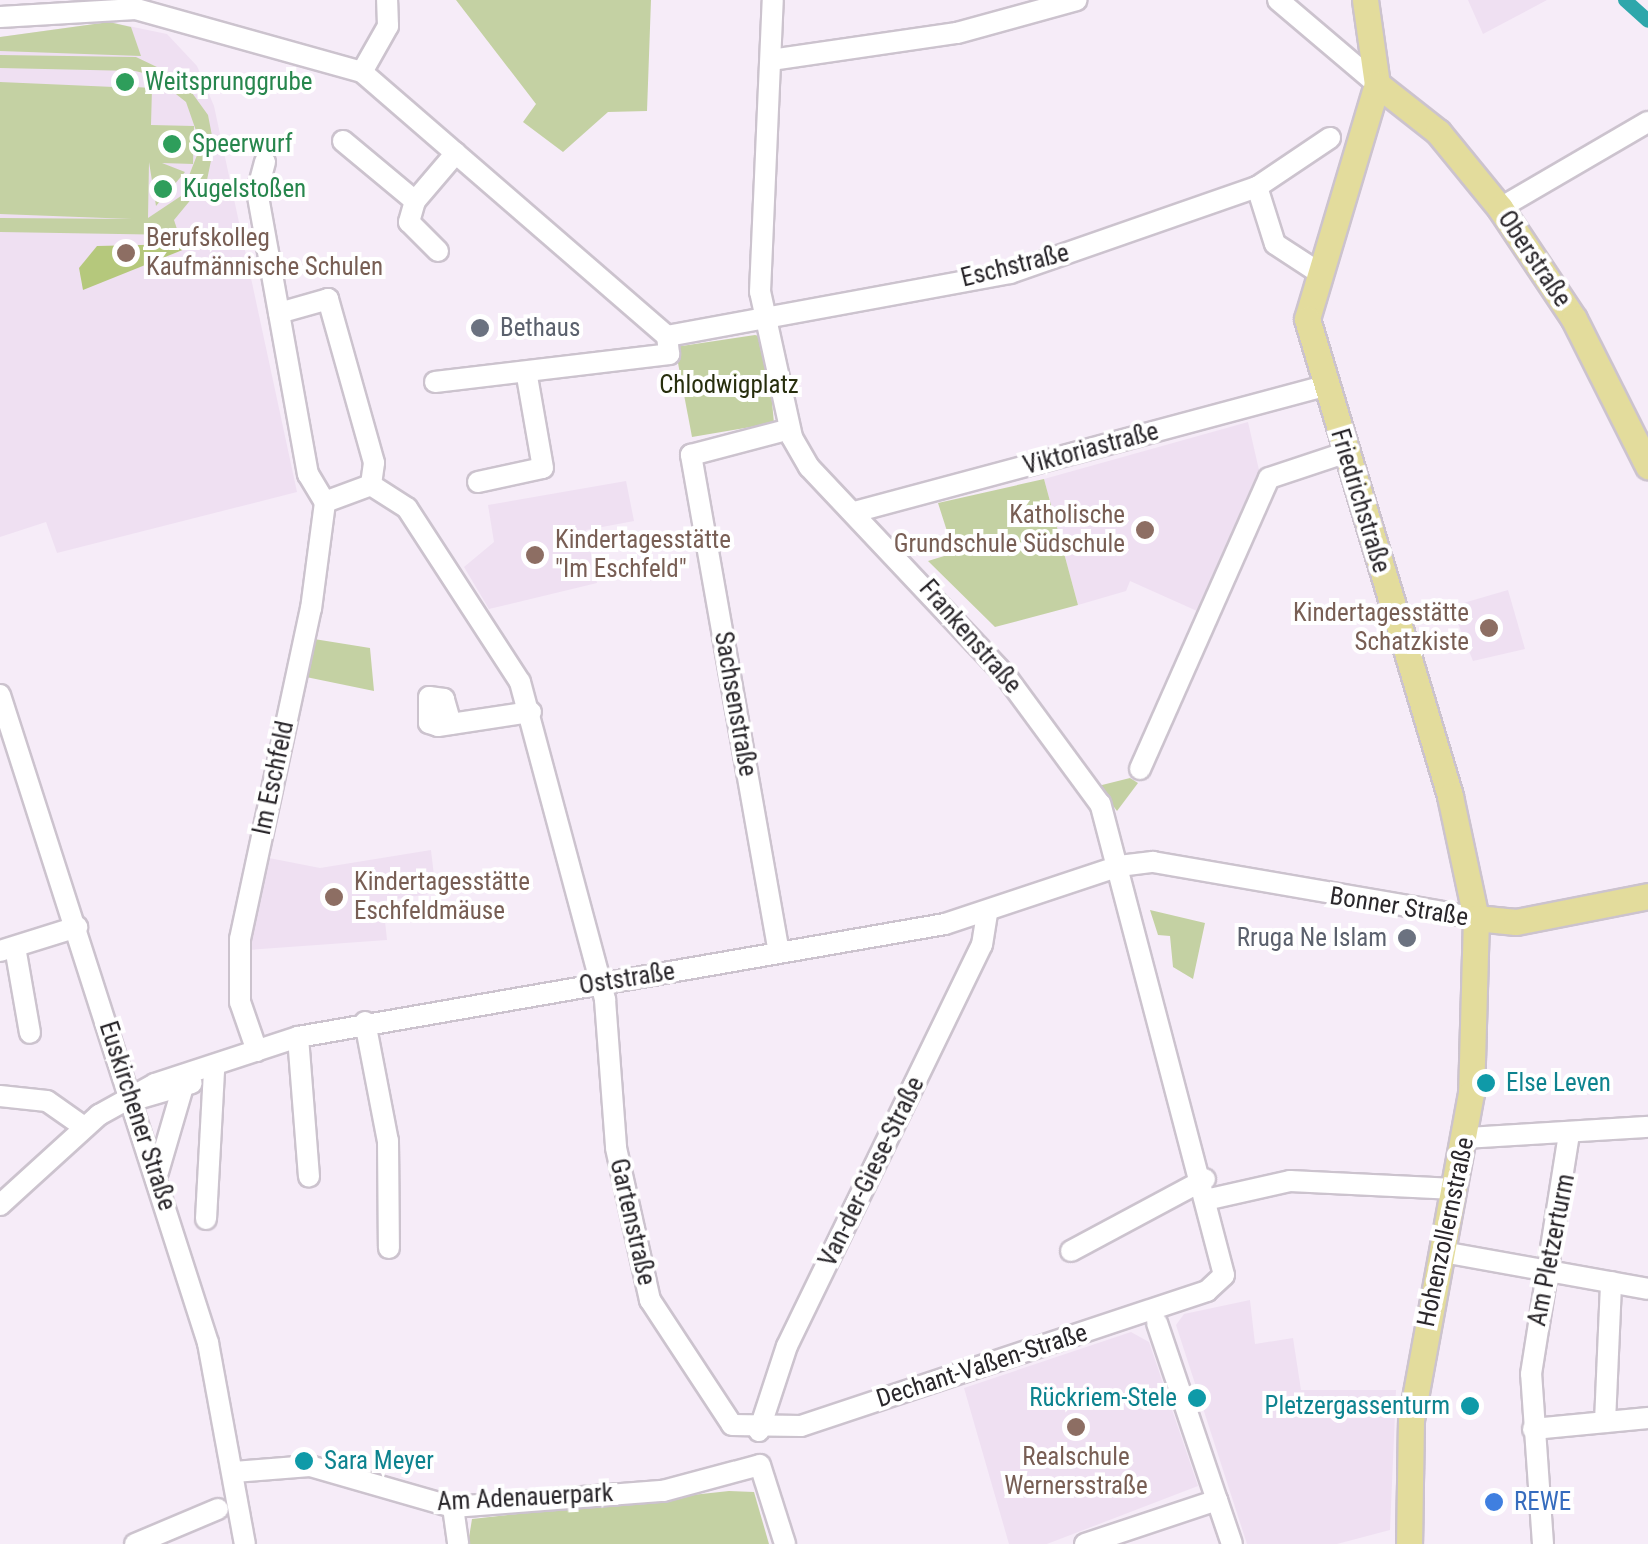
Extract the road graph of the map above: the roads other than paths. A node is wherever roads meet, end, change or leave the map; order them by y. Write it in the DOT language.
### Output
graph roads {
  1 [pos="387,0"];
  2 [pos="773,0"];
  3 [pos="1078,0"];
  4 [pos="1278,0"];
  5 [pos="1365,0"];
  6 [pos="157,7"];
  7 [pos="0,17"];
  8 [pos="771,60"];
  9 [pos="362,72"];
  10 [pos="1376,84"];
  11 [pos="1648,122"];
  12 [pos="1330,138"];
  13 [pos="343,140"];
  14 [pos="456,153"];
  15 [pos="265,162"];
  16 [pos="1258,186"];
  17 [pos="415,201"];
  18 [pos="1500,208"];
  19 [pos="438,251"];
  20 [pos="1318,272"];
  21 [pos="279,313"];
  22 [pos="766,317"];
  23 [pos="667,336"];
  24 [pos="527,376"];
  25 [pos="435,382"];
  26 [pos="1324,386"];
  27 [pos="790,429"];
  28 [pos="1642,435"];
  29 [pos="1344,453"];
  30 [pos="1648,466"];
  31 [pos="478,482"];
  32 [pos="371,485"];
  33 [pos="325,502"];
  34 [pos="858,511"];
  35 [pos="1,704"];
  36 [pos="530,712"];
  37 [pos="452,724"];
  38 [pos="1140,769"];
  39 [pos="1119,866"];
  40 [pos="1648,896"];
  41 [pos="987,914"];
  42 [pos="1476,918"];
  43 [pos="77,927"];
  44 [pos="8,949"];
  45 [pos="780,953"];
  46 [pos="600,984"];
  47 [pos="365,1022"];
  48 [pos="30,1033"];
  49 [pos="298,1038"];
  50 [pos="257,1052"];
  51 [pos="214,1069"];
  52 [pos="182,1090"];
  53 [pos="0,1096"];
  54 [pos="134,1100"];
  55 [pos="84,1127"];
  56 [pos="1648,1127"];
  57 [pos="1570,1135"];
  58 [pos="1466,1138"];
  59 [pos="157,1174"];
  60 [pos="309,1176"];
  61 [pos="1207,1189"];
  62 [pos="1455,1189"];
  63 [pos="0,1206"];
  64 [pos="206,1219"];
  65 [pos="389,1248"];
  66 [pos="1071,1251"];
  67 [pos="1443,1252"];
  68 [pos="1544,1272"];
  69 [pos="1611,1282"];
  70 [pos="1216,1284"];
  71 [pos="1648,1289"];
  72 [pos="1157,1323"];
  73 [pos="1648,1418"];
  74 [pos="1605,1422"];
  75 [pos="1533,1429"];
  76 [pos="751,1430"];
  77 [pos="234,1472"];
  78 [pos="1217,1500"];
  79 [pos="453,1507"];
  80 [pos="218,1509"];
  81 [pos="135,1544"];
  82 [pos="244,1544"];
  83 [pos="458,1544"];
  84 [pos="786,1544"];
  85 [pos="1086,1544"];
  86 [pos="1232,1544"];
  87 [pos="1410,1544"];
  88 [pos="1543,1544"];
  1 -- 9 [label="street"];
  2 -- 8 [label="street"];
  3 -- 8 [label="street"];
  4 -- 10 [label="street"];
  5 -- 10 [label="main road"];
  6 -- 7 [label="street"];
  6 -- 9 [label="street"];
  8 -- 22 [label="street"];
  9 -- 14 [label="street"];
  10 -- 18 [label="main road, Oberstraße"];
  10 -- 20 [label="main road, Friedrichstraße"];
  11 -- 18 [label="street"];
  12 -- 16 [label="street, Eschstraße"];
  13 -- 17 [label="street"];
  14 -- 17 [label="street"];
  14 -- 23 [label="street"];
  15 -- 21 [label="street"];
  16 -- 20 [label="street"];
  16 -- 22 [label="street, Eschstraße"];
  17 -- 19 [label="street"];
  18 -- 28 [label="main road, Oberstraße"];
  20 -- 26 [label="main road, Friedrichstraße"];
  21 -- 32 [label="street"];
  21 -- 33 [label="street"];
  22 -- 23 [label="street"];
  22 -- 27 [label="street"];
  23 -- 24 [label="street"];
  24 -- 25 [label="street"];
  24 -- 31 [label="street"];
  26 -- 29 [label="main road, Friedrichstraße"];
  26 -- 34 [label="street, Viktoriastraße"];
  27 -- 34 [label="street, Frankenstraße"];
  27 -- 45 [label="street, Sachsenstraße"];
  28 -- 30 [label="main road, Oberstraße"];
  29 -- 38 [label="street"];
  29 -- 42 [label="main road, Friedrichstraße"];
  32 -- 33 [label="street"];
  32 -- 36 [label="street"];
  33 -- 50 [label="street, Im Eschfeld"];
  34 -- 39 [label="street, Frankenstraße"];
  35 -- 43 [label="street, Euskirchener Straße"];
  36 -- 37 [label="street"];
  36 -- 46 [label="street"];
  39 -- 41 [label="street, Oststraße"];
  39 -- 42 [label="street, Bonner Straße"];
  39 -- 61 [label="street, Frankenstraße"];
  40 -- 42 [label="main road, Bonner Straße"];
  41 -- 45 [label="street, Oststraße"];
  41 -- 76 [label="street, Van-der-Giese-Straße"];
  42 -- 58 [label="main road, Hohenzollernstraße"];
  43 -- 44 [label="street"];
  43 -- 54 [label="street, Euskirchener Straße"];
  44 -- 48 [label="street"];
  45 -- 46 [label="street, Oststraße"];
  46 -- 47 [label="street, Oststraße"];
  46 -- 76 [label="street, Gartenstraße"];
  47 -- 49 [label="street, Oststraße"];
  47 -- 65 [label="street"];
  49 -- 50 [label="street, Oststraße"];
  49 -- 60 [label="street"];
  50 -- 51 [label="street, Oststraße"];
  51 -- 52 [label="street, Oststraße"];
  51 -- 54 [label="street, Oststraße"];
  51 -- 64 [label="street"];
  52 -- 54 [label="street, Oststraße"];
  52 -- 59 [label="street"];
  53 -- 55 [label="street"];
  54 -- 55 [label="street"];
  54 -- 59 [label="street, Euskirchener Straße"];
  55 -- 63 [label="street"];
  56 -- 57 [label="street"];
  57 -- 58 [label="street"];
  57 -- 68 [label="street, Am Pletzerturm"];
  58 -- 62 [label="main road, Hohenzollernstraße"];
  59 -- 77 [label="street, Euskirchener Straße"];
  61 -- 62 [label="street"];
  61 -- 66 [label="street"];
  61 -- 70 [label="street, Frankenstraße"];
  62 -- 67 [label="main road, Hohenzollernstraße"];
  67 -- 68 [label="street"];
  67 -- 87 [label="main road, Hohenzollernstraße"];
  68 -- 69 [label="street"];
  68 -- 75 [label="street, Am Pletzerturm"];
  69 -- 71 [label="street"];
  69 -- 74 [label="street"];
  70 -- 76 [label="street, Dechant-Vaßen-Straße"];
  72 -- 78 [label="street"];
  73 -- 74 [label="street"];
  74 -- 75 [label="street"];
  75 -- 88 [label="street, Am Pletzerturm"];
  77 -- 79 [label="street, Am Adenauerpark"];
  77 -- 82 [label="street, Euskirchener Straße"];
  78 -- 85 [label="street"];
  78 -- 86 [label="street"];
  79 -- 83 [label="street"];
  79 -- 84 [label="street, Am Adenauerpark"];
  80 -- 81 [label="street"];
}
